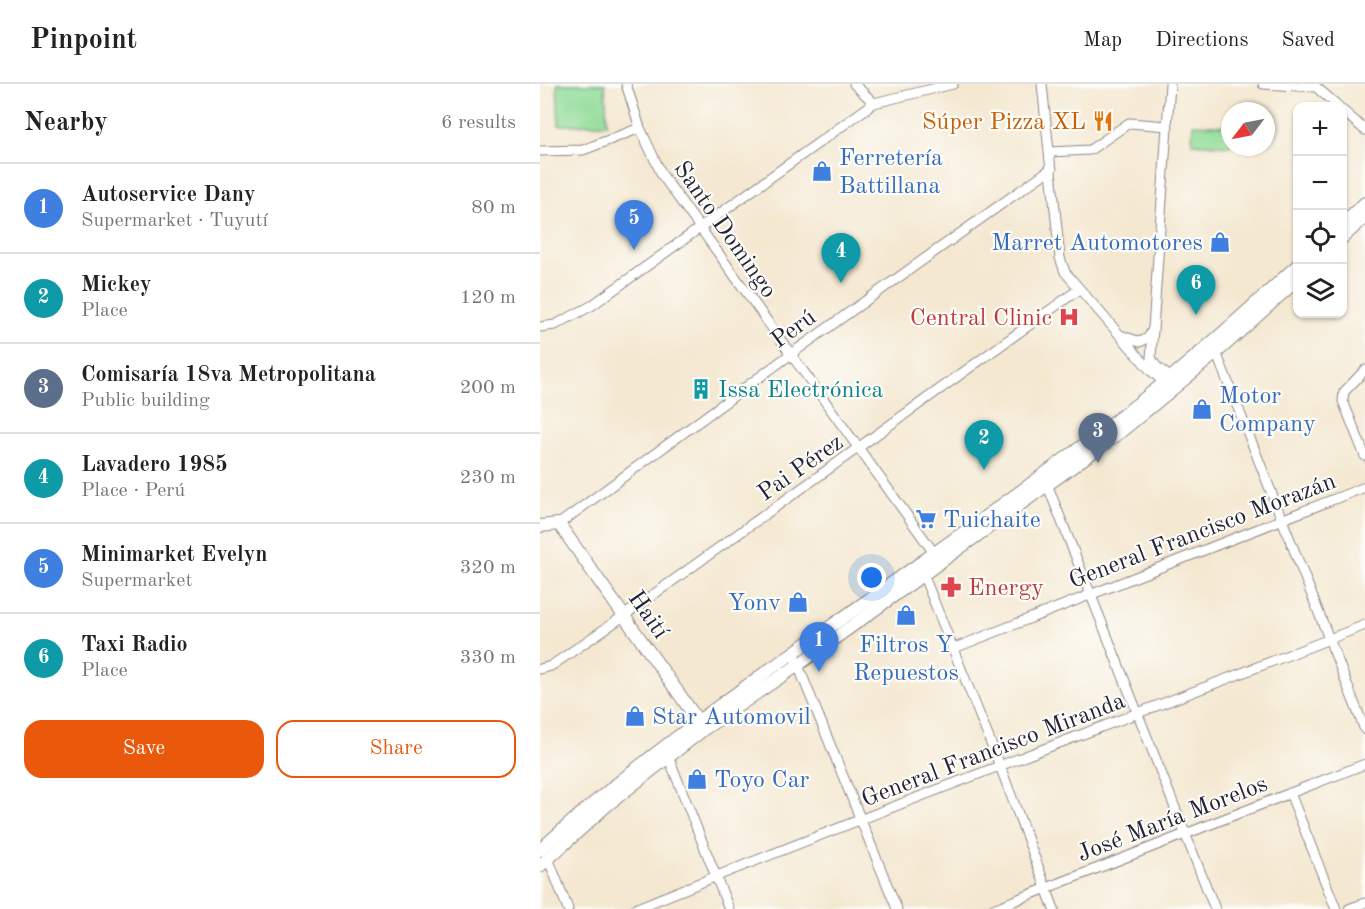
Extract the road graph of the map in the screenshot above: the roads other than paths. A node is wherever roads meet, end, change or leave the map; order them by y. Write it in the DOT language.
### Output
graph roads {
  1 [pos="626,84"];
  2 [pos="854,84"];
  3 [pos="953,84"];
  4 [pos="1042,84"];
  5 [pos="1170,84"];
  6 [pos="1263,84"];
  7 [pos="1305,85"];
  8 [pos="1318,86"];
  9 [pos="1334,102"];
  10 [pos="874,104"];
  11 [pos="1347,114"];
  12 [pos="1168,126"];
  13 [pos="640,128"];
  14 [pos="1365,130"];
  15 [pos="540,152"];
  16 [pos="1050,152"];
  17 [pos="1052,168"];
  18 [pos="1365,203"];
  19 [pos="1365,217"];
  20 [pos="1347,219"];
  21 [pos="700,228"];
  22 [pos="1347,233"];
  23 [pos="1293,270"];
  24 [pos="1293,283"];
  25 [pos="1078,290"];
  26 [pos="540,327"];
  27 [pos="1154,328"];
  28 [pos="1120,335"];
  29 [pos="1214,348"];
  30 [pos="791,354"];
  31 [pos="1365,370"];
  32 [pos="1172,384"];
  33 [pos="859,448"];
  34 [pos="1365,456"];
  35 [pos="1046,480"];
  36 [pos="1365,487"];
  37 [pos="1282,520"];
  38 [pos="559,524"];
  39 [pos="540,526"];
  40 [pos="937,558"];
  41 [pos="921,569"];
  42 [pos="1091,594"];
  43 [pos="625,615"];
  44 [pos="1365,625"];
  45 [pos="1329,639"];
  46 [pos="952,649"];
  47 [pos="796,659"];
  48 [pos="540,669"];
  49 [pos="1139,715"];
  50 [pos="701,724"];
  51 [pos="1365,730"];
  52 [pos="668,756"];
  53 [pos="1365,764"];
  54 [pos="1000,766"];
  55 [pos="1290,793"];
  56 [pos="860,819"];
  57 [pos="1186,834"];
  58 [pos="543,858"];
  59 [pos="716,876"];
  60 [pos="1046,888"];
  61 [pos="1365,903"];
  62 [pos="568,909"];
  63 [pos="635,909"];
  64 [pos="729,909"];
  65 [pos="897,909"];
  66 [pos="993,909"];
  67 [pos="1054,909"];
  68 [pos="1215,909"];
  69 [pos="1336,909"];
  70 [pos="1349,909"];
  1 -- 13 [label="street, Santo Domingo"];
  2 -- 10 [label="street"];
  3 -- 10 [label="street"];
  4 -- 16 [label="street"];
  5 -- 12 [label="street"];
  6 -- 7 [label="street"];
  7 -- 8 [label="street"];
  8 -- 9 [label="street"];
  10 -- 21 [label="street"];
  11 -- 14 [label="street"];
  12 -- 16 [label="street"];
  12 -- 27 [label="street"];
  13 -- 15 [label="street"];
  13 -- 21 [label="street, Santo Domingo"];
  16 -- 17 [label="street"];
  17 -- 25 [label="street"];
  17 -- 30 [label="street, Perú"];
  18 -- 20 [label="main road"];
  19 -- 22 [label="main road"];
  21 -- 26 [label="street"];
  21 -- 30 [label="street, Santo Domingo"];
  23 -- 29 [label="main road"];
  24 -- 29 [label="main road"];
  25 -- 28 [label="street"];
  25 -- 33 [label="street, Pai Pérez"];
  27 -- 28 [label="street"];
  27 -- 32 [label="street"];
  28 -- 32 [label="street"];
  29 -- 32 [label="main road"];
  29 -- 37 [label="street"];
  30 -- 33 [label="street, Santo Domingo"];
  30 -- 38 [label="street, Perú"];
  31 -- 34 [label="street"];
  32 -- 35 [label="main road"];
  33 -- 40 [label="street, Santo Domingo"];
  33 -- 43 [label="street, Pai Pérez"];
  35 -- 40 [label="main road"];
  35 -- 42 [label="street"];
  36 -- 37 [label="street, General Francisco Morazán"];
  37 -- 42 [label="street, General Francisco Morazán"];
  37 -- 45 [label="street"];
  38 -- 39 [label="main road"];
  38 -- 43 [label="main road, Haití"];
  40 -- 41 [label="main road"];
  41 -- 46 [label="street"];
  41 -- 47 [label="main road"];
  42 -- 46 [label="street, General Francisco Morazán"];
  42 -- 49 [label="street"];
  43 -- 48 [label="street, Pai Pérez"];
  43 -- 50 [label="main road, Haití"];
  44 -- 45 [label="street, General Francisco Miranda"];
  45 -- 49 [label="street, General Francisco Miranda"];
  45 -- 51 [label="street"];
  46 -- 54 [label="street"];
  47 -- 50 [label="main road"];
  47 -- 56 [label="street"];
  49 -- 54 [label="street, General Francisco Miranda"];
  49 -- 57 [label="street"];
  50 -- 52 [label="main road"];
  50 -- 58 [label="main road"];
  52 -- 58 [label="main road"];
  52 -- 59 [label="street"];
  53 -- 55 [label="street, José María Morelos"];
  54 -- 56 [label="street, General Francisco Miranda"];
  54 -- 60 [label="street"];
  55 -- 57 [label="street, José María Morelos"];
  55 -- 69 [label="street"];
  56 -- 59 [label="street, General Francisco Miranda"];
  56 -- 65 [label="street"];
  57 -- 60 [label="street, José María Morelos"];
  57 -- 68 [label="street"];
  58 -- 62 [label="street"];
  59 -- 63 [label="street, General Francisco Miranda"];
  59 -- 64 [label="street"];
  60 -- 66 [label="street, José María Morelos"];
  60 -- 67 [label="street"];
  61 -- 70 [label="street"];
}
